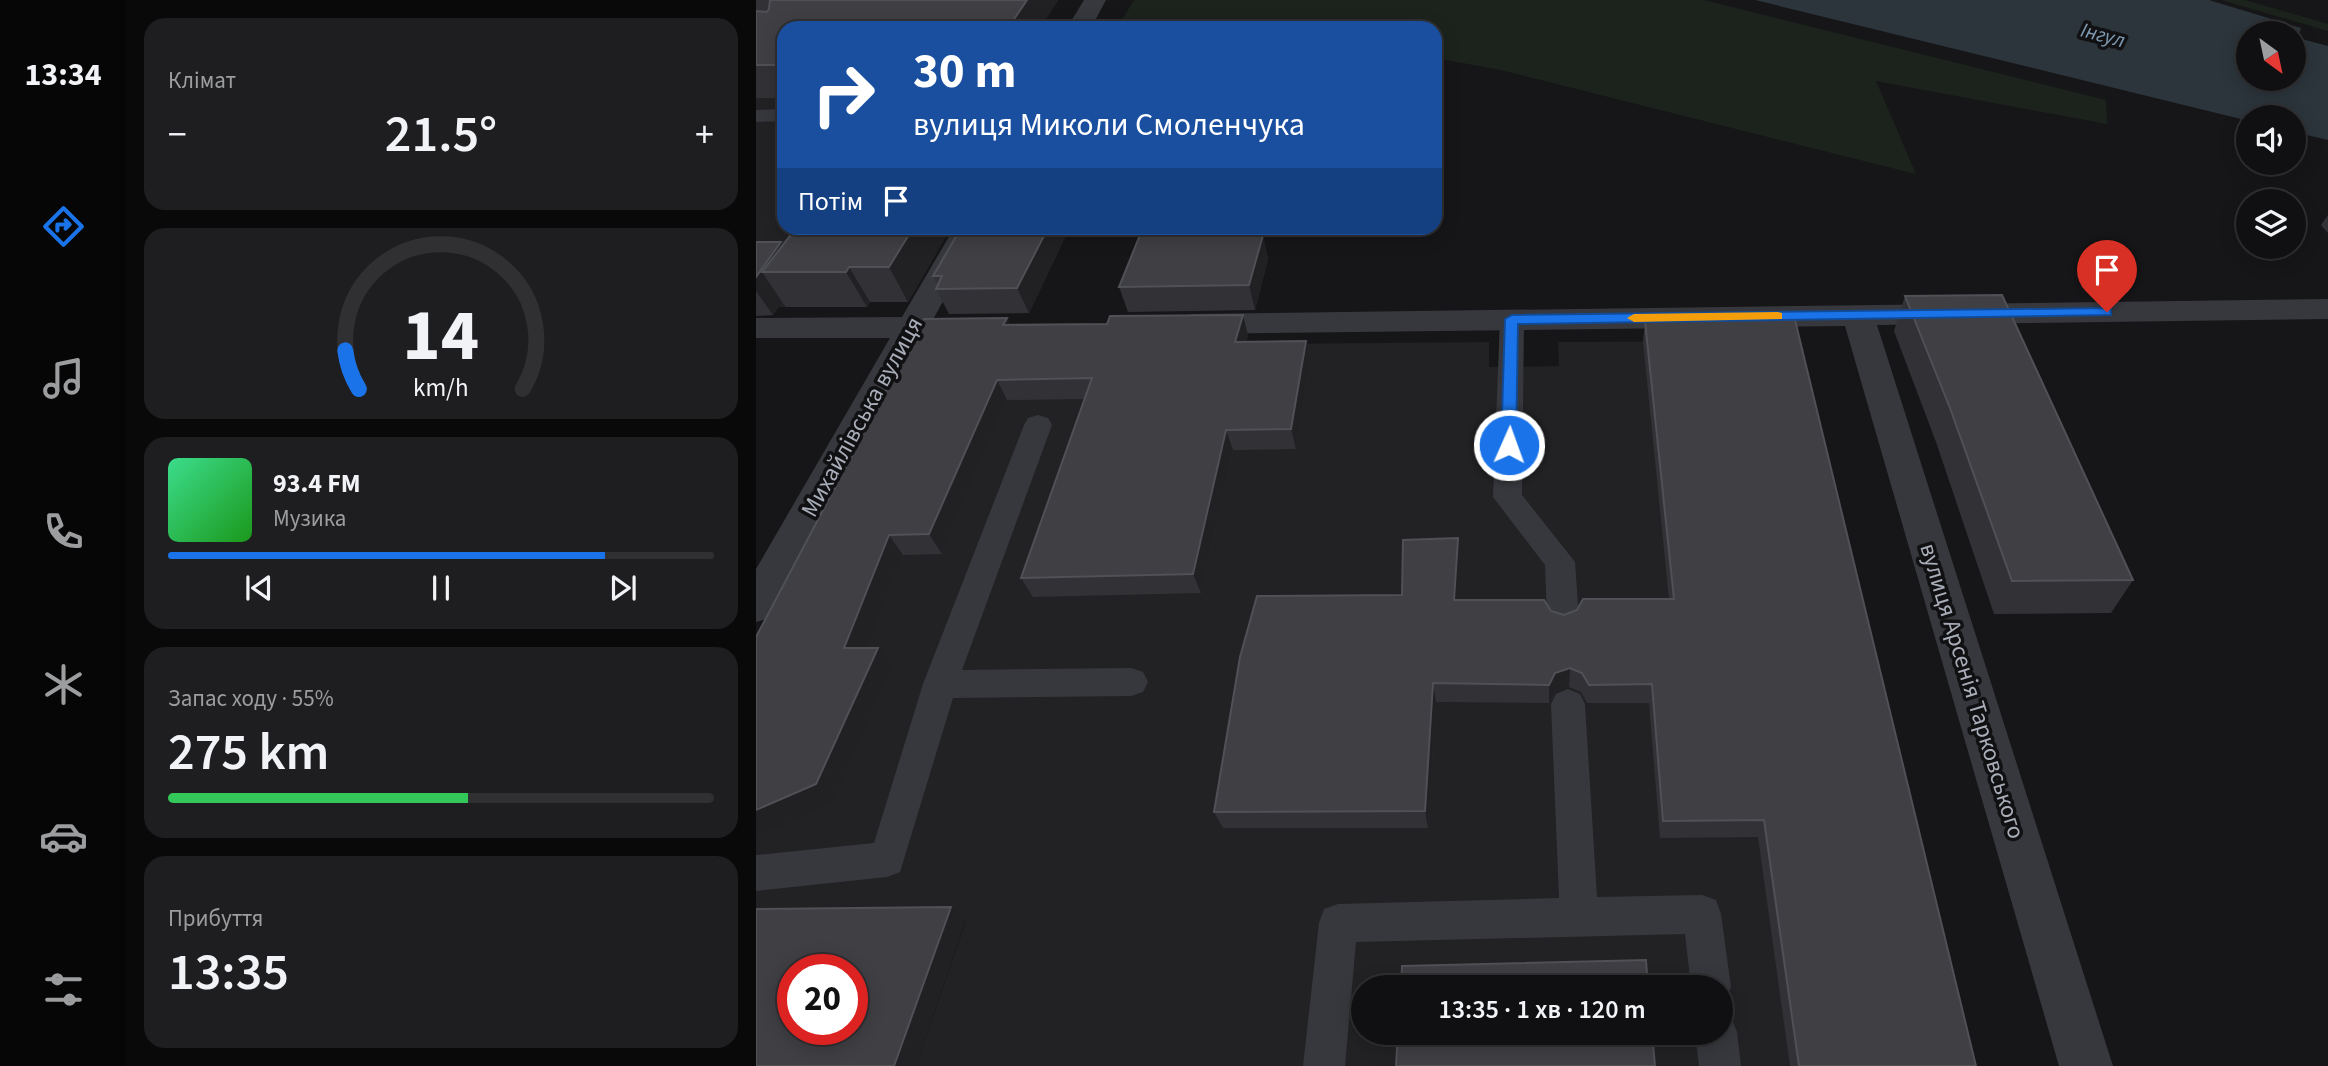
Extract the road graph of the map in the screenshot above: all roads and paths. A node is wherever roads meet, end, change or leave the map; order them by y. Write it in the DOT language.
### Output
graph roads {
  1 [pos="1095,0"];
  2 [pos="1083,21"];
  3 [pos="777,115"];
  4 [pos="756,116"];
  5 [pos="964,235"];
  6 [pos="2328,309"];
  7 [pos="1858,315"];
  8 [pos="1512,319"];
  9 [pos="1169,324"];
  10 [pos="911,327"];
  11 [pos="950,327"];
  12 [pos="756,328"];
  13 [pos="1038,425"];
  14 [pos="756,606"];
  15 [pos="1563,619"];
  16 [pos="1131,682"];
  17 [pos="940,684"];
  18 [pos="1568,704"];
  19 [pos="756,873"];
  20 [pos="1579,917"];
  21 [pos="1710,975"];
  22 [pos="1718,1045"];
  23 [pos="1324,1066"];
  24 [pos="1720,1066"];
  25 [pos="2087,1066"];
  1 -- 2 [label="street"];
  3 -- 4 [label="lane"];
  5 -- 10 [label="street, Михайлівська вулиця"];
  6 -- 7 [label="street"];
  7 -- 8 [label="street"];
  7 -- 25 [label="street, вулиця Арсенія Тарковського"];
  8 -- 9 [label="street"];
  8 -- 15 [label="lane"];
  10 -- 11 [label="street"];
  10 -- 12 [label="street"];
  10 -- 14 [label="street, Михайлівська вулиця"];
  13 -- 17 [label="lane"];
  16 -- 17 [label="lane"];
  17 -- 19 [label="lane"];
  18 -- 20 [label="lane"];
  20 -- 21 [label="lane"];
  20 -- 23 [label="lane"];
  22 -- 24 [label="lane"];
}
